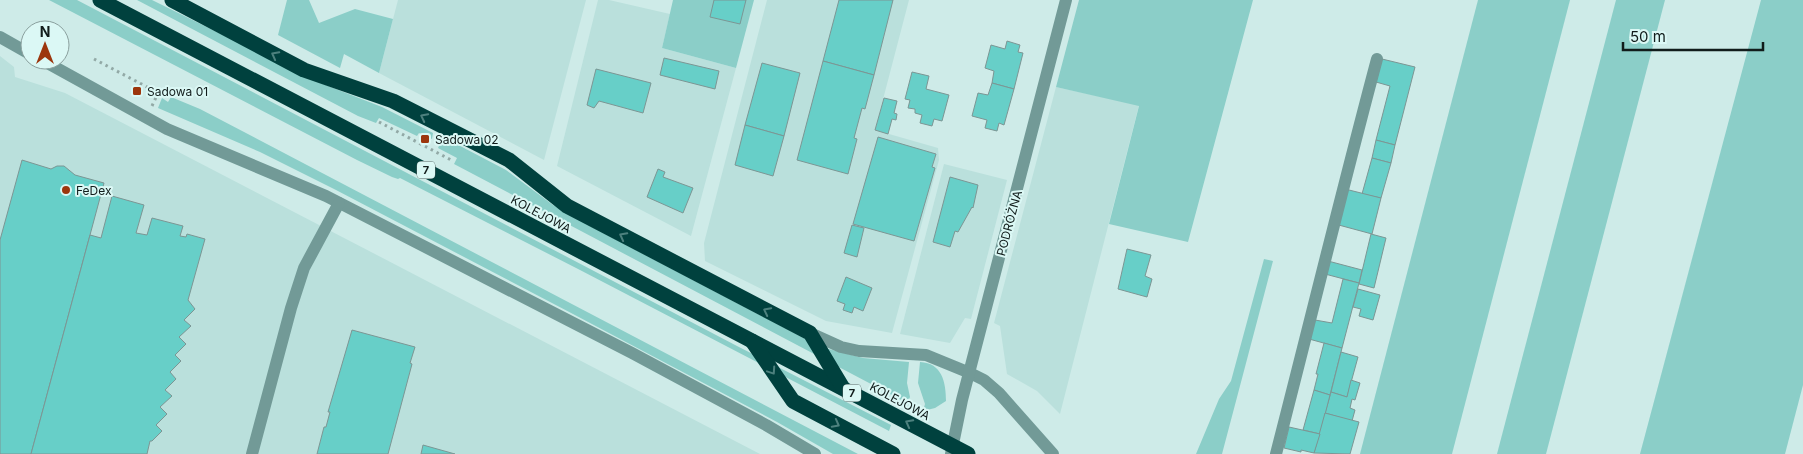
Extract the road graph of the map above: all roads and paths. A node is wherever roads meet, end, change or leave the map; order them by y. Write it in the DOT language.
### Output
graph roads {
  1 [pos="100,0"];
  2 [pos="172,0"];
  3 [pos="1066,0"];
  4 [pos="0,37"];
  5 [pos="20,48"];
  6 [pos="1377,59"];
  7 [pos="94,60"];
  8 [pos="60,70"];
  9 [pos="166,97"];
  10 [pos="379,122"];
  11 [pos="453,161"];
  12 [pos="339,203"];
  13 [pos="810,333"];
  14 [pos="751,340"];
  15 [pos="970,373"];
  16 [pos="843,388"];
  17 [pos="952,450"];
  18 [pos="252,454"];
  19 [pos="815,454"];
  20 [pos="893,454"];
  21 [pos="968,454"];
  22 [pos="1053,454"];
  23 [pos="1276,454"];
  1 -- 14 [label="highway, KOLEJOWA / 7"];
  13 -- 2 [label="highway, one-way"];
  3 -- 15 [label="street, PODRÓŻNA"];
  4 -- 5 [label="street"];
  6 -- 23 [label="street"];
  7 -- 9 [label="path"];
  8 -- 12 [label="street"];
  10 -- 11 [label="path"];
  12 -- 18 [label="street"];
  12 -- 19 [label="street"];
  13 -- 15 [label="street"];
  13 -- 16 [label="highway"];
  14 -- 16 [label="highway, KOLEJOWA / 7"];
  14 -- 20 [label="highway, one-way"];
  15 -- 17 [label="street, PODRÓŻNA"];
  15 -- 22 [label="street"];
  17 -- 16 [label="highway, KOLEJOWA / 7, one-way"];
  17 -- 21 [label="highway, KOLEJOWA / 7"];
}
